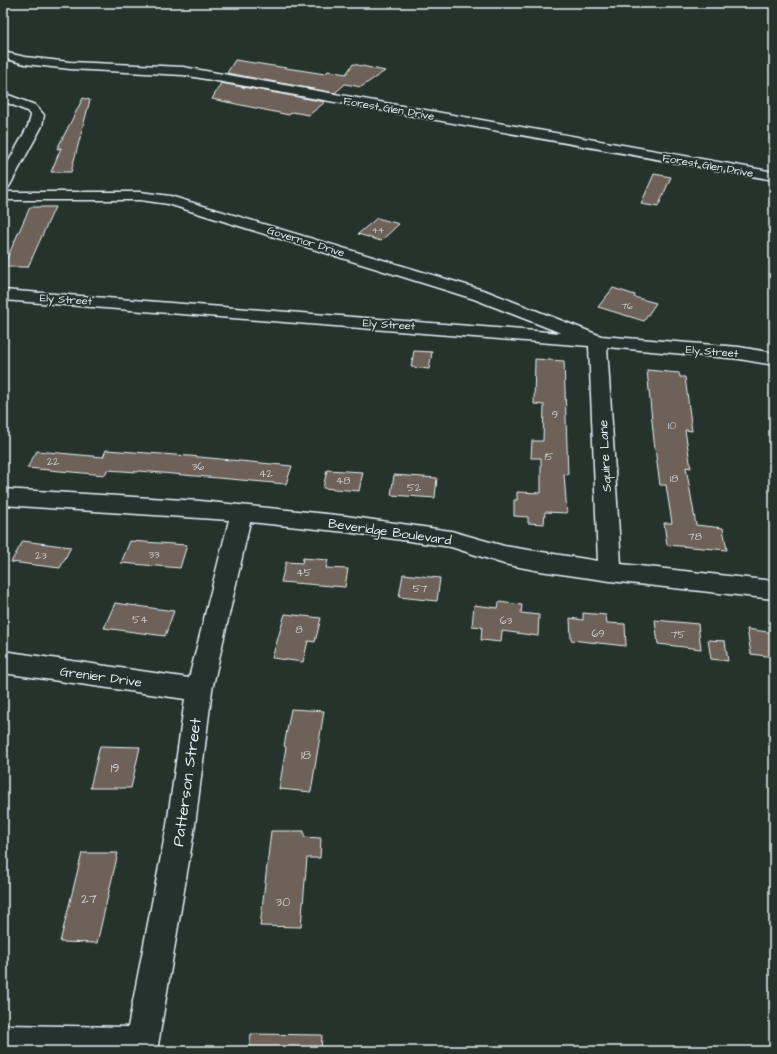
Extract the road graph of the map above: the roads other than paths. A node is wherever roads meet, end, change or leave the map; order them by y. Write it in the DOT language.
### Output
graph roads {
  1 [pos="3,55"];
  2 [pos="3,97"];
  3 [pos="774,176"];
  4 [pos="3,185"];
  5 [pos="3,196"];
  6 [pos="3,295"];
  7 [pos="598,341"];
  8 [pos="774,359"];
  9 [pos="3,498"];
  10 [pos="241,514"];
  11 [pos="610,572"];
  12 [pos="774,590"];
  13 [pos="3,662"];
  14 [pos="199,690"];
  15 [pos="3,1042"];
  16 [pos="141,1047"];
  1 -- 3 [label="street, Forest Glen Drive"];
  2 -- 4 [label="street"];
  5 -- 7 [label="street, Governor Drive"];
  6 -- 7 [label="street, Ely Street"];
  7 -- 8 [label="street, Ely Street"];
  7 -- 11 [label="street, Squire Lane"];
  9 -- 10 [label="street, Beveridge Boulevard"];
  10 -- 11 [label="street, Beveridge Boulevard"];
  10 -- 14 [label="street, Patterson Street"];
  11 -- 12 [label="street, Beveridge Boulevard"];
  13 -- 14 [label="street, Grenier Drive"];
  14 -- 16 [label="street, Patterson Street"];
  15 -- 16 [label="street"];
}
